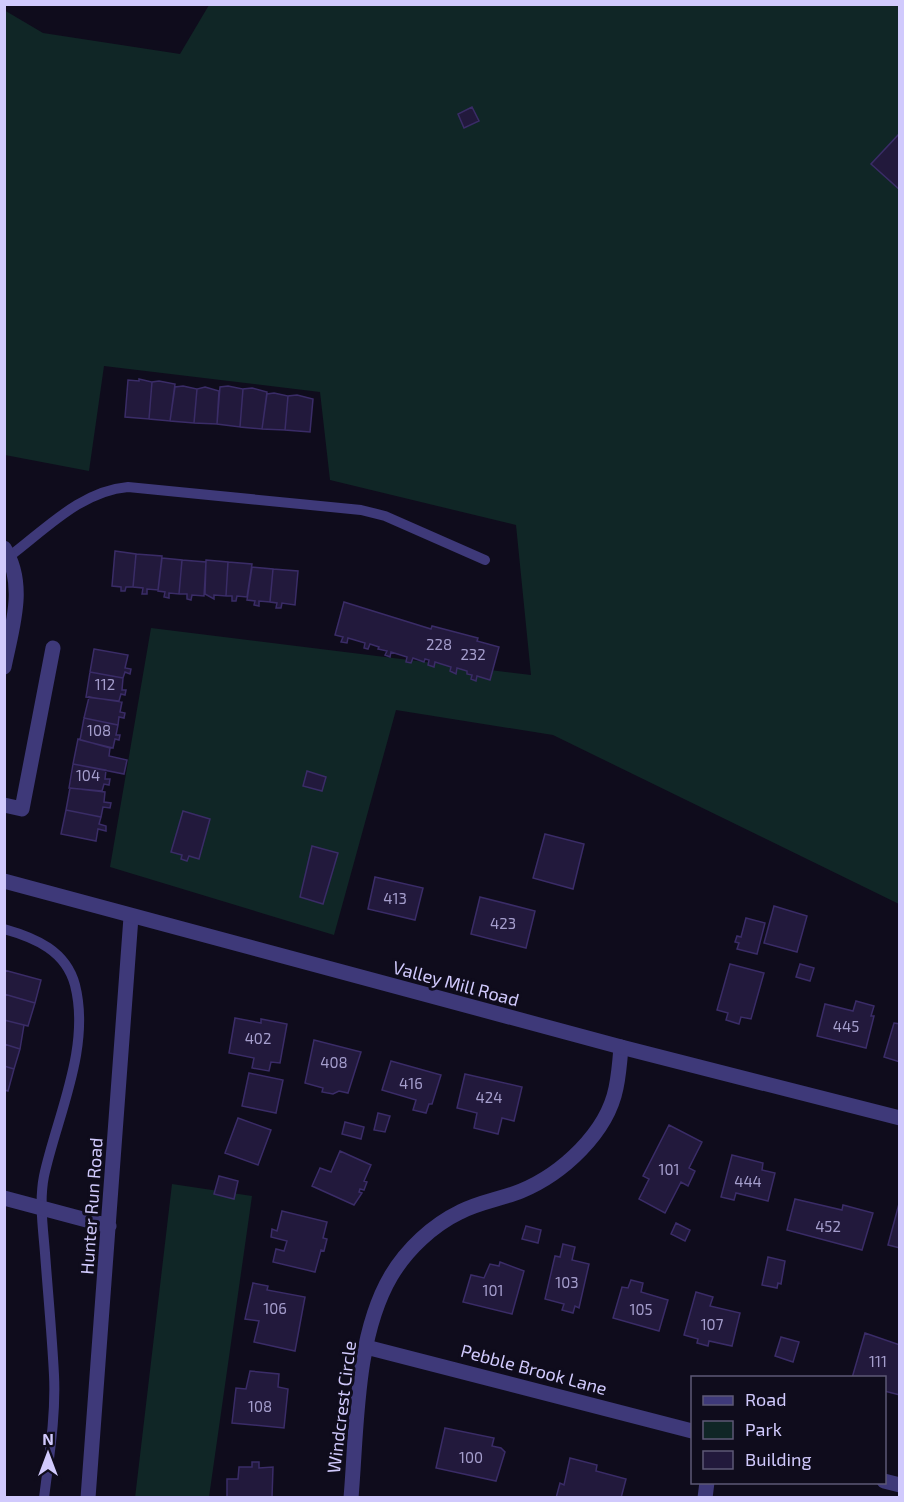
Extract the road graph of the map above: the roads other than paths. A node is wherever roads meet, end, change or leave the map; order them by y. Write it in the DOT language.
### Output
graph roads {
  1 [pos="7,552"];
  2 [pos="485,560"];
  3 [pos="53,648"];
  4 [pos="4,667"];
  5 [pos="4,805"];
  6 [pos="4,881"];
  7 [pos="131,917"];
  8 [pos="4,929"];
  9 [pos="621,1047"];
  10 [pos="900,1118"];
  11 [pos="4,1198"];
  12 [pos="41,1208"];
  13 [pos="109,1226"];
  14 [pos="366,1347"];
  15 [pos="691,1430"];
  16 [pos="45,1497"];
  17 [pos="88,1497"];
  18 [pos="351,1497"];
  1 -- 2 [label="lane"];
  1 -- 4 [label="street"];
  3 -- 5 [label="street"];
  6 -- 7 [label="street, Valley Mill Road"];
  7 -- 9 [label="street, Valley Mill Road"];
  7 -- 13 [label="street, Hunter Run Road"];
  8 -- 12 [label="lane"];
  9 -- 10 [label="street, Valley Mill Road"];
  9 -- 14 [label="street, Windcrest Circle"];
  11 -- 12 [label="street"];
  12 -- 13 [label="street"];
  12 -- 16 [label="lane"];
  13 -- 17 [label="street, Hunter Run Road"];
  14 -- 15 [label="street, Pebble Brook Lane"];
  14 -- 18 [label="street, Windcrest Circle"];
}
